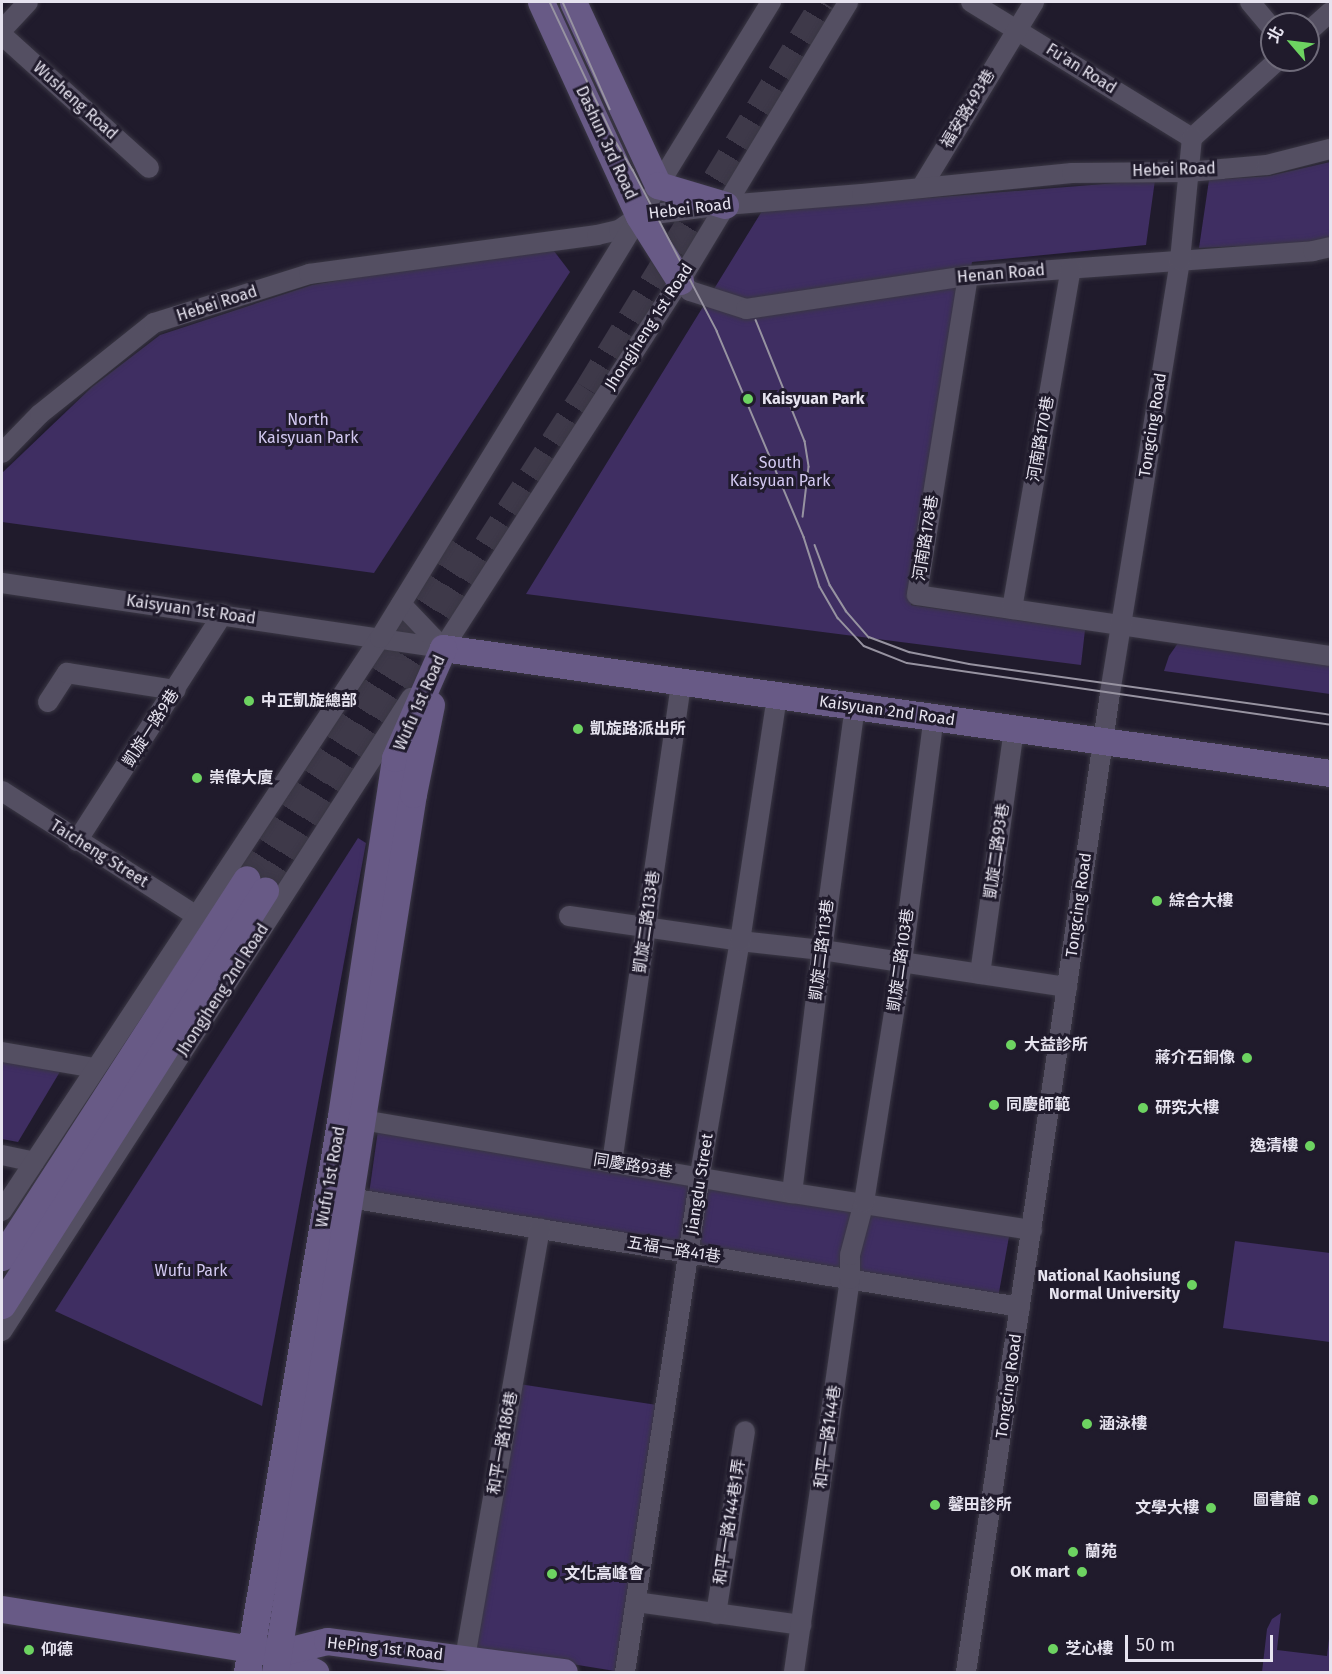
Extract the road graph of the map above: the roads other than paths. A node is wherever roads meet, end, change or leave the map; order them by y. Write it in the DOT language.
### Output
graph roads {
  1 [pos="28,2"];
  2 [pos="541,2"];
  3 [pos="573,2"];
  4 [pos="771,2"];
  5 [pos="848,2"];
  6 [pos="971,2"];
  7 [pos="1034,2"];
  8 [pos="1250,2"];
  9 [pos="1260,14"];
  10 [pos="1016,29"];
  11 [pos="2,33"];
  12 [pos="1265,72"];
  13 [pos="1192,138"];
  14 [pos="1330,149"];
  15 [pos="149,168"];
  16 [pos="1188,172"];
  17 [pos="658,185"];
  18 [pos="921,188"];
  19 [pos="725,205"];
  20 [pos="639,216"];
  21 [pos="1330,247"];
  22 [pos="1180,260"];
  23 [pos="1071,269"];
  24 [pos="968,276"];
  25 [pos="680,281"];
  26 [pos="2,453"];
  27 [pos="2,583"];
  28 [pos="401,604"];
  29 [pos="1012,609"];
  30 [pos="224,614"];
  31 [pos="1122,626"];
  32 [pos="380,638"];
  33 [pos="443,648"];
  34 [pos="1330,652"];
  35 [pos="681,682"];
  36 [pos="176,690"];
  37 [pos="777,695"];
  38 [pos="48,702"];
  39 [pos="855,706"];
  40 [pos="934,717"];
  41 [pos="1014,729"];
  42 [pos="1103,741"];
  43 [pos="1330,773"];
  44 [pos="2,791"];
  45 [pos="77,841"];
  46 [pos="197,916"];
  47 [pos="569,916"];
  48 [pos="646,927"];
  49 [pos="740,941"];
  50 [pos="822,950"];
  51 [pos="902,962"];
  52 [pos="980,974"];
  53 [pos="1067,987"];
  54 [pos="2,1052"];
  55 [pos="95,1068"];
  56 [pos="352,1118"];
  57 [pos="2,1155"];
  58 [pos="34,1162"];
  59 [pos="612,1163"];
  60 [pos="700,1177"];
  61 [pos="792,1193"];
  62 [pos="339,1197"];
  63 [pos="864,1202"];
  64 [pos="2,1211"];
  65 [pos="540,1228"];
  66 [pos="1032,1230"];
  67 [pos="688,1253"];
  68 [pos="2,1257"];
  69 [pos="850,1279"];
  70 [pos="2,1305"];
  71 [pos="1020,1307"];
  72 [pos="2,1331"];
  73 [pos="745,1431"];
  74 [pos="636,1602"];
  75 [pos="2,1610"];
  76 [pos="716,1614"];
  77 [pos="801,1625"];
  78 [pos="465,1658"];
  79 [pos="249,1660"];
  80 [pos="277,1663"];
  81 [pos="315,1672"];
  82 [pos="564,1672"];
  83 [pos="625,1672"];
  84 [pos="794,1672"];
  85 [pos="966,1672"];
  1 -- 11 [label="street"];
  2 -- 20 [label="street, Dashun 3rd Road"];
  3 -- 17 [label="street, Dashun 3rd Road"];
  4 -- 17 [label="street"];
  5 -- 19 [label="street, Jhongjheng 1st Road"];
  6 -- 10 [label="street, Fu'an Road"];
  7 -- 10 [label="street, 福安路493巷"];
  8 -- 9 [label="street"];
  10 -- 13 [label="street, Fu'an Road"];
  10 -- 18 [label="street, 福安路493巷"];
  11 -- 15 [label="street, Wusheng Road"];
  12 -- 13 [label="street"];
  13 -- 16 [label="street, Tongcing Road"];
  14 -- 16 [label="street, Hebei Road"];
  16 -- 18 [label="street, Hebei Road"];
  16 -- 22 [label="street, Tongcing Road"];
  17 -- 19 [label="street, Dashun 3rd Road"];
  17 -- 20 [label="street"];
  18 -- 19 [label="street, Hebei Road"];
  19 -- 20 [label="street, Hebei Road"];
  19 -- 25 [label="street, Jhongjheng 1st Road"];
  20 -- 25 [label="street, Dashun 3rd Road"];
  20 -- 26 [label="street, Hebei Road"];
  20 -- 28 [label="street"];
  21 -- 22 [label="street, Henan Road"];
  22 -- 23 [label="street, Henan Road"];
  22 -- 31 [label="street, Tongcing Road"];
  23 -- 24 [label="street, Henan Road"];
  23 -- 29 [label="street, 河南路170巷"];
  24 -- 25 [label="street, Henan Road"];
  24 -- 29 [label="street, 河南路178巷"];
  25 -- 33 [label="street, Jhongjheng 1st Road"];
  27 -- 30 [label="street, Kaisyuan 1st Road"];
  28 -- 32 [label="street"];
  28 -- 33 [label="street"];
  29 -- 31 [label="street, 河南路178巷"];
  30 -- 32 [label="street, Kaisyuan 1st Road"];
  30 -- 36 [label="street, 凱旋一路9巷"];
  31 -- 34 [label="street"];
  31 -- 42 [label="street, Tongcing Road"];
  32 -- 33 [label="street, Kaisyuan 1st Road"];
  32 -- 46 [label="street"];
  33 -- 35 [label="street, Kaisyuan 2nd Road"];
  33 -- 56 [label="street, Wufu 1st Road"];
  33 -- 72 [label="street, Jhongjheng 2nd Road"];
  35 -- 37 [label="street, Kaisyuan 2nd Road"];
  35 -- 48 [label="street, 凱旋二路133巷"];
  36 -- 38 [label="street"];
  36 -- 45 [label="street, 凱旋一路9巷"];
  37 -- 39 [label="street, Kaisyuan 2nd Road"];
  37 -- 49 [label="street, Jiangdu Street"];
  39 -- 40 [label="street, Kaisyuan 2nd Road"];
  39 -- 50 [label="street, 凱旋二路113巷"];
  40 -- 41 [label="street, Kaisyuan 2nd Road"];
  40 -- 51 [label="street, 凱旋二路103巷"];
  41 -- 42 [label="street, Kaisyuan 2nd Road"];
  41 -- 52 [label="street, 凱旋二路93巷"];
  42 -- 43 [label="street, Kaisyuan 2nd Road"];
  42 -- 53 [label="street, Tongcing Road"];
  44 -- 45 [label="street, Taicheng Street"];
  45 -- 46 [label="street, Taicheng Street"];
  46 -- 55 [label="street"];
  47 -- 48 [label="street"];
  48 -- 49 [label="street"];
  48 -- 59 [label="street, 凱旋二路133巷"];
  49 -- 50 [label="street"];
  49 -- 60 [label="street, Jiangdu Street"];
  50 -- 51 [label="street"];
  50 -- 61 [label="street, 凱旋二路113巷"];
  51 -- 52 [label="street"];
  51 -- 63 [label="street, 凱旋二路103巷"];
  52 -- 53 [label="street"];
  53 -- 66 [label="street, Tongcing Road"];
  54 -- 55 [label="street"];
  55 -- 58 [label="street"];
  56 -- 59 [label="street, 同慶路93巷"];
  56 -- 62 [label="street, Wufu 1st Road"];
  57 -- 58 [label="street"];
  58 -- 64 [label="street"];
  59 -- 60 [label="street, 同慶路93巷"];
  60 -- 61 [label="street, 同慶路93巷"];
  60 -- 67 [label="street, Jiangdu Street"];
  61 -- 63 [label="street, 同慶路93巷"];
  62 -- 65 [label="street, 五福一路41巷"];
  62 -- 79 [label="street, Wufu 1st Road"];
  62 -- 80 [label="street, Wufu 1st Road"];
  63 -- 66 [label="street, 同慶路93巷"];
  63 -- 69 [label="street, 和平一路144巷"];
  65 -- 67 [label="street, 五福一路41巷"];
  65 -- 78 [label="street, 和平一路186巷"];
  66 -- 71 [label="street, Tongcing Road"];
  67 -- 69 [label="street, 五福一路41巷"];
  67 -- 74 [label="street, Jiangdu Street"];
  68 -- 70 [label="street, Jhongjheng 2nd Road"];
  69 -- 71 [label="street, 五福一路41巷"];
  69 -- 77 [label="street, 和平一路144巷"];
  71 -- 85 [label="street, Tongcing Road"];
  73 -- 76 [label="street, 和平一路144巷1弄"];
  74 -- 76 [label="street"];
  74 -- 83 [label="street, Jiangdu Street"];
  75 -- 79 [label="street, HePing 1st Road"];
  76 -- 77 [label="street"];
  77 -- 84 [label="street, 和平一路144巷"];
  78 -- 80 [label="street, HePing 1st Road"];
  78 -- 82 [label="street, HePing 1st Road"];
  79 -- 80 [label="street, HePing 1st Road"];
  80 -- 81 [label="street, HePing 1st Road"];
}
